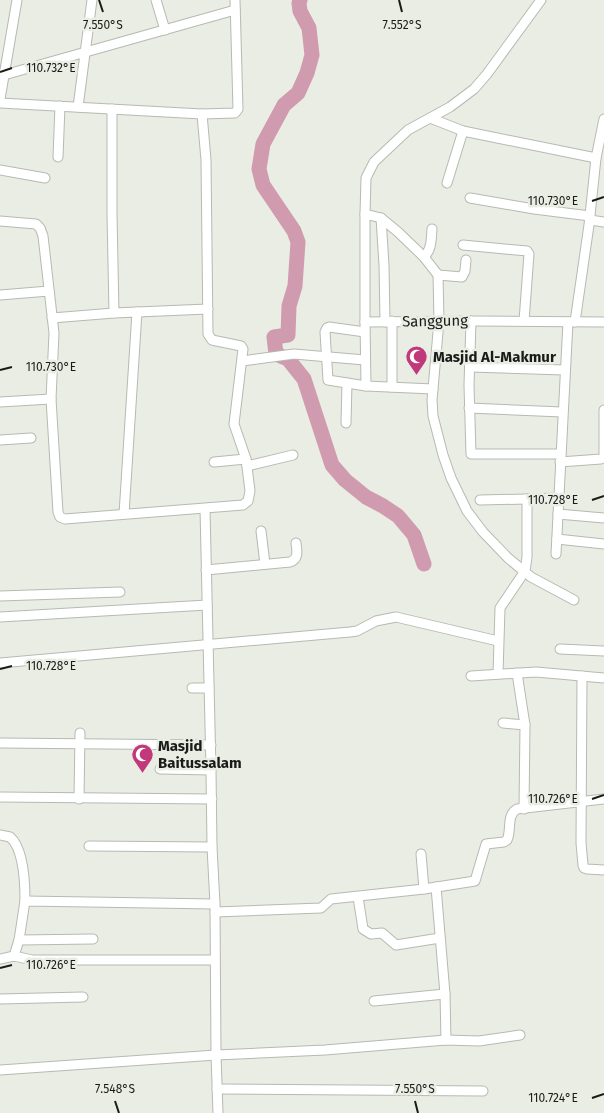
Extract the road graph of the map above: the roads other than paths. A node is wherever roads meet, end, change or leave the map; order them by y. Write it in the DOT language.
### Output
graph roads {
  1 [pos="17,0"];
  2 [pos="92,0"];
  3 [pos="156,0"];
  4 [pos="235,0"];
  5 [pos="541,0"];
  6 [pos="234,10"];
  7 [pos="165,30"];
  8 [pos="84,53"];
  9 [pos="2,74"];
  10 [pos="0,99"];
  11 [pos="0,103"];
  12 [pos="60,106"];
  13 [pos="78,107"];
  14 [pos="112,108"];
  15 [pos="202,114"];
  16 [pos="430,118"];
  17 [pos="604,119"];
  18 [pos="464,131"];
  19 [pos="602,133"];
  20 [pos="58,157"];
  21 [pos="596,158"];
  22 [pos="0,170"];
  23 [pos="45,178"];
  24 [pos="447,183"];
  25 [pos="470,198"];
  26 [pos="365,214"];
  27 [pos="381,218"];
  28 [pos="590,218"];
  29 [pos="0,221"];
  30 [pos="604,222"];
  31 [pos="432,229"];
  32 [pos="463,245"];
  33 [pos="424,257"];
  34 [pos="466,260"];
  35 [pos="438,275"];
  36 [pos="49,291"];
  37 [pos="0,295"];
  38 [pos="208,310"];
  39 [pos="137,312"];
  40 [pos="114,313"];
  41 [pos="52,318"];
  42 [pos="471,321"];
  43 [pos="524,321"];
  44 [pos="365,322"];
  45 [pos="389,322"];
  46 [pos="439,322"];
  47 [pos="571,322"];
  48 [pos="604,322"];
  49 [pos="365,332"];
  50 [pos="326,357"];
  51 [pos="365,360"];
  52 [pos="242,362"];
  53 [pos="470,367"];
  54 [pos="564,370"];
  55 [pos="347,383"];
  56 [pos="366,386"];
  57 [pos="392,387"];
  58 [pos="433,390"];
  59 [pos="51,399"];
  60 [pos="0,402"];
  61 [pos="469,408"];
  62 [pos="604,410"];
  63 [pos="562,412"];
  64 [pos="346,423"];
  65 [pos="31,438"];
  66 [pos="0,440"];
  67 [pos="293,455"];
  68 [pos="560,458"];
  69 [pos="214,462"];
  70 [pos="246,462"];
  71 [pos="558,498"];
  72 [pos="527,499"];
  73 [pos="480,500"];
  74 [pos="205,508"];
  75 [pos="124,514"];
  76 [pos="558,514"];
  77 [pos="604,518"];
  78 [pos="261,531"];
  79 [pos="557,539"];
  80 [pos="296,543"];
  81 [pos="604,544"];
  82 [pos="556,554"];
  83 [pos="265,564"];
  84 [pos="206,570"];
  85 [pos="525,571"];
  86 [pos="120,592"];
  87 [pos="0,596"];
  88 [pos="574,600"];
  89 [pos="207,605"];
  90 [pos="0,617"];
  91 [pos="498,641"];
  92 [pos="208,644"];
  93 [pos="560,649"];
  94 [pos="604,651"];
  95 [pos="0,663"];
  96 [pos="517,673"];
  97 [pos="498,674"];
  98 [pos="471,676"];
  99 [pos="582,676"];
  100 [pos="604,678"];
  101 [pos="192,688"];
  102 [pos="209,688"];
  103 [pos="503,722"];
  104 [pos="526,725"];
  105 [pos="80,733"];
  106 [pos="0,744"];
  107 [pos="80,745"];
  108 [pos="211,745"];
  109 [pos="160,769"];
  110 [pos="211,770"];
  111 [pos="0,797"];
  112 [pos="79,799"];
  113 [pos="212,799"];
  114 [pos="604,799"];
  115 [pos="582,802"];
  116 [pos="524,809"];
  117 [pos="0,835"];
  118 [pos="88,846"];
  119 [pos="212,848"];
  120 [pos="421,854"];
  121 [pos="604,870"];
  122 [pos="436,887"];
  123 [pos="424,889"];
  124 [pos="358,897"];
  125 [pos="25,901"];
  126 [pos="215,908"];
  127 [pos="440,938"];
  128 [pos="93,939"];
  129 [pos="19,940"];
  130 [pos="14,956"];
  131 [pos="0,959"];
  132 [pos="214,960"];
  133 [pos="445,994"];
  134 [pos="83,998"];
  135 [pos="0,999"];
  136 [pos="374,1001"];
  137 [pos="520,1035"];
  138 [pos="446,1040"];
  139 [pos="216,1055"];
  140 [pos="0,1070"];
  141 [pos="217,1089"];
  142 [pos="483,1091"];
  143 [pos="218,1113"];
  1 -- 9 [label="street"];
  2 -- 8 [label="street"];
  3 -- 7 [label="street"];
  4 -- 6 [label="street"];
  5 -- 16 [label="street"];
  6 -- 7 [label="street"];
  6 -- 15 [label="street"];
  7 -- 8 [label="street"];
  8 -- 9 [label="street"];
  8 -- 13 [label="street"];
  9 -- 10 [label="street"];
  11 -- 12 [label="street"];
  12 -- 13 [label="street"];
  12 -- 20 [label="street"];
  13 -- 14 [label="street"];
  14 -- 15 [label="street"];
  14 -- 40 [label="street"];
  15 -- 38 [label="street"];
  16 -- 18 [label="street"];
  16 -- 26 [label="street"];
  17 -- 19 [label="street"];
  18 -- 21 [label="street"];
  18 -- 24 [label="street"];
  19 -- 21 [label="street"];
  21 -- 28 [label="street"];
  22 -- 23 [label="street"];
  25 -- 28 [label="street"];
  26 -- 27 [label="street"];
  26 -- 44 [label="street"];
  27 -- 33 [label="street"];
  27 -- 45 [label="street"];
  28 -- 30 [label="street"];
  28 -- 47 [label="street"];
  29 -- 36 [label="street"];
  31 -- 33 [label="street"];
  32 -- 43 [label="street"];
  33 -- 35 [label="street"];
  34 -- 35 [label="street"];
  35 -- 46 [label="street"];
  36 -- 37 [label="street"];
  36 -- 41 [label="street"];
  38 -- 39 [label="street"];
  38 -- 52 [label="street"];
  39 -- 40 [label="street"];
  39 -- 75 [label="street"];
  40 -- 41 [label="street"];
  41 -- 59 [label="street"];
  42 -- 43 [label="street, Sanggung"];
  42 -- 46 [label="street, Sanggung"];
  42 -- 53 [label="street"];
  43 -- 47 [label="street, Sanggung"];
  44 -- 45 [label="street, Sanggung"];
  44 -- 49 [label="street"];
  45 -- 46 [label="street, Sanggung"];
  45 -- 57 [label="street"];
  46 -- 58 [label="street"];
  47 -- 48 [label="street, Sanggung"];
  47 -- 54 [label="street"];
  49 -- 50 [label="street"];
  49 -- 51 [label="street"];
  50 -- 51 [label="street"];
  50 -- 52 [label="street"];
  50 -- 55 [label="street"];
  51 -- 56 [label="street"];
  52 -- 70 [label="street"];
  53 -- 54 [label="street"];
  53 -- 61 [label="street"];
  54 -- 63 [label="street"];
  55 -- 56 [label="street"];
  55 -- 64 [label="street"];
  56 -- 57 [label="street"];
  57 -- 58 [label="street"];
  58 -- 85 [label="street"];
  59 -- 60 [label="street"];
  59 -- 75 [label="street"];
  61 -- 63 [label="street"];
  61 -- 68 [label="street"];
  62 -- 68 [label="street"];
  63 -- 68 [label="street"];
  65 -- 66 [label="street"];
  67 -- 70 [label="street"];
  68 -- 71 [label="street"];
  69 -- 70 [label="street"];
  70 -- 74 [label="street"];
  71 -- 72 [label="street"];
  71 -- 76 [label="street"];
  72 -- 73 [label="street"];
  72 -- 85 [label="street"];
  74 -- 75 [label="street"];
  74 -- 84 [label="street"];
  76 -- 77 [label="street"];
  76 -- 79 [label="street"];
  78 -- 83 [label="street"];
  79 -- 81 [label="street"];
  79 -- 82 [label="street"];
  80 -- 83 [label="street"];
  83 -- 84 [label="street"];
  84 -- 89 [label="street"];
  85 -- 88 [label="street"];
  85 -- 91 [label="street"];
  86 -- 87 [label="street"];
  89 -- 90 [label="street"];
  89 -- 92 [label="street"];
  91 -- 92 [label="street"];
  91 -- 97 [label="street"];
  92 -- 95 [label="street"];
  92 -- 102 [label="street"];
  93 -- 94 [label="street"];
  96 -- 97 [label="street"];
  96 -- 99 [label="street"];
  96 -- 104 [label="street"];
  97 -- 98 [label="street"];
  99 -- 100 [label="street"];
  99 -- 115 [label="street"];
  101 -- 102 [label="street"];
  102 -- 108 [label="street"];
  103 -- 104 [label="street"];
  104 -- 116 [label="street"];
  105 -- 107 [label="street"];
  106 -- 107 [label="street"];
  107 -- 108 [label="street"];
  107 -- 112 [label="street"];
  108 -- 110 [label="street"];
  109 -- 110 [label="street"];
  110 -- 113 [label="street"];
  111 -- 112 [label="street"];
  112 -- 113 [label="street"];
  113 -- 119 [label="street"];
  114 -- 115 [label="street"];
  115 -- 116 [label="street"];
  115 -- 121 [label="street"];
  116 -- 122 [label="street"];
  117 -- 125 [label="street"];
  118 -- 119 [label="street"];
  119 -- 126 [label="street"];
  120 -- 123 [label="street"];
  122 -- 123 [label="street"];
  122 -- 127 [label="street"];
  123 -- 124 [label="street"];
  124 -- 126 [label="street"];
  124 -- 127 [label="street"];
  125 -- 126 [label="street"];
  125 -- 129 [label="street"];
  126 -- 132 [label="street"];
  127 -- 133 [label="street"];
  128 -- 129 [label="street"];
  129 -- 130 [label="street"];
  130 -- 131 [label="street"];
  130 -- 132 [label="street"];
  132 -- 139 [label="street"];
  133 -- 136 [label="street"];
  133 -- 138 [label="street"];
  134 -- 135 [label="street"];
  137 -- 138 [label="street"];
  138 -- 139 [label="street"];
  139 -- 140 [label="street"];
  139 -- 141 [label="street"];
  141 -- 142 [label="street"];
  141 -- 143 [label="street"];
}
